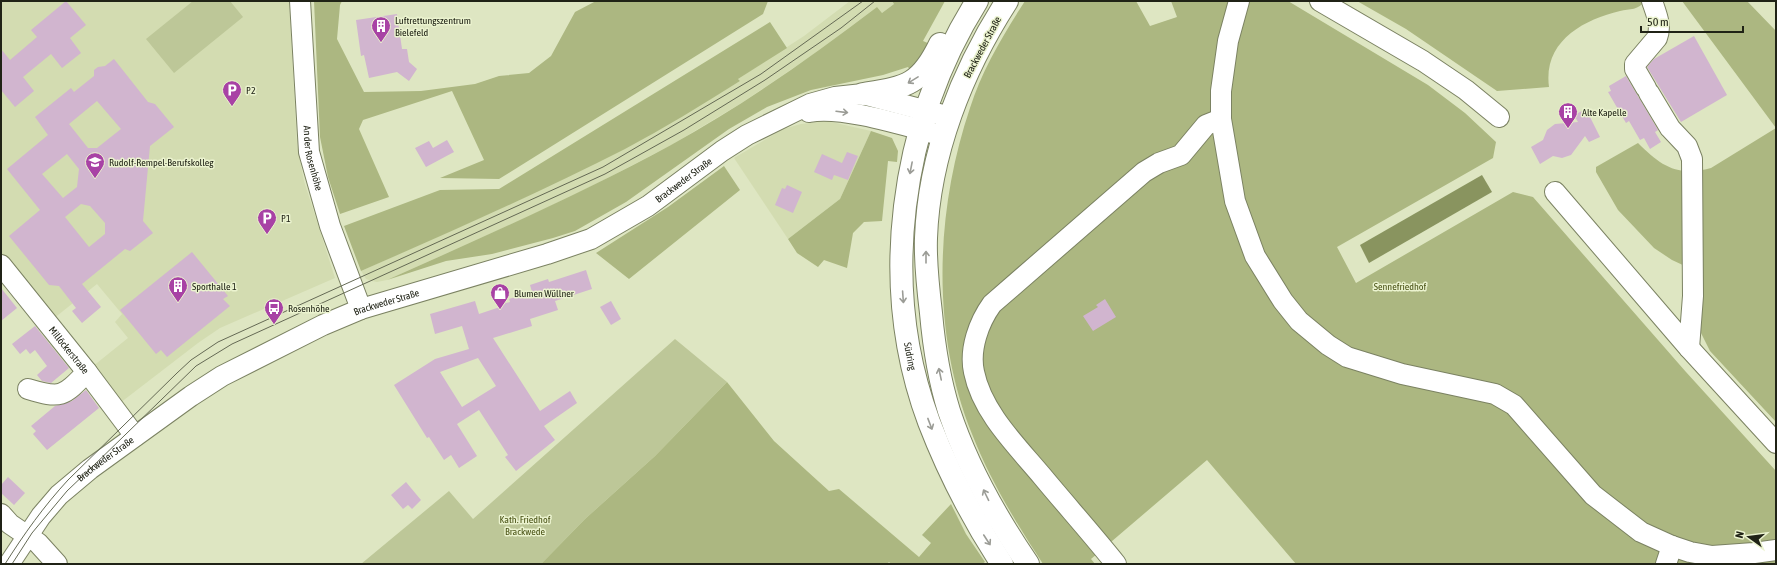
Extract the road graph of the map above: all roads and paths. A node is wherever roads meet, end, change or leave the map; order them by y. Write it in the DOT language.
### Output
graph roads {
  1 [pos="300,1"];
  2 [pos="963,1"];
  3 [pos="977,1"];
  4 [pos="1008,1"];
  5 [pos="1239,1"];
  6 [pos="1320,1"];
  7 [pos="1652,1"];
  8 [pos="863,94"];
  9 [pos="1499,117"];
  10 [pos="776,120"];
  11 [pos="923,120"];
  12 [pos="1221,120"];
  13 [pos="947,126"];
  14 [pos="1555,192"];
  15 [pos="1,265"];
  16 [pos="361,309"];
  17 [pos="1689,348"];
  18 [pos="87,372"];
  19 [pos="28,389"];
  20 [pos="135,436"];
  21 [pos="1776,443"];
  22 [pos="1,514"];
  23 [pos="27,536"];
  24 [pos="1776,550"];
  25 [pos="1669,555"];
  26 [pos="9,564"];
  27 [pos="57,564"];
  28 [pos="1002,564"];
  29 [pos="1028,564"];
  30 [pos="1116,564"];
  1 -- 16 [label="street, An der Rosenhöhe"];
  2 -- 8 [label="main road, one-way"];
  3 -- 11 [label="main road"];
  4 -- 13 [label="main road, Brackweder Straße"];
  5 -- 12 [label="street"];
  6 -- 9 [label="street"];
  7 -- 17 [label="street"];
  8 -- 10 [label="street, Brackweder Straße"];
  8 -- 11 [label="street, Brackweder Straße"];
  10 -- 11 [label="street, Brackweder Straße, one-way"];
  10 -- 16 [label="street, Brackweder Straße"];
  11 -- 13 [label="street, Brackweder Straße"];
  11 -- 28 [label="main road, Südring, one-way"];
  12 -- 25 [label="street"];
  12 -- 30 [label="street"];
  29 -- 13 [label="main road, one-way"];
  14 -- 17 [label="street"];
  15 -- 18 [label="street, Millöckerstraße"];
  16 -- 20 [label="street, Brackweder Straße"];
  17 -- 21 [label="street"];
  18 -- 19 [label="street"];
  18 -- 20 [label="street, Millöckerstraße"];
  20 -- 23 [label="street, Brackweder Straße"];
  22 -- 23 [label="street"];
  23 -- 26 [label="street, Brackweder Straße"];
  23 -- 27 [label="street"];
  24 -- 25 [label="street"];
}
